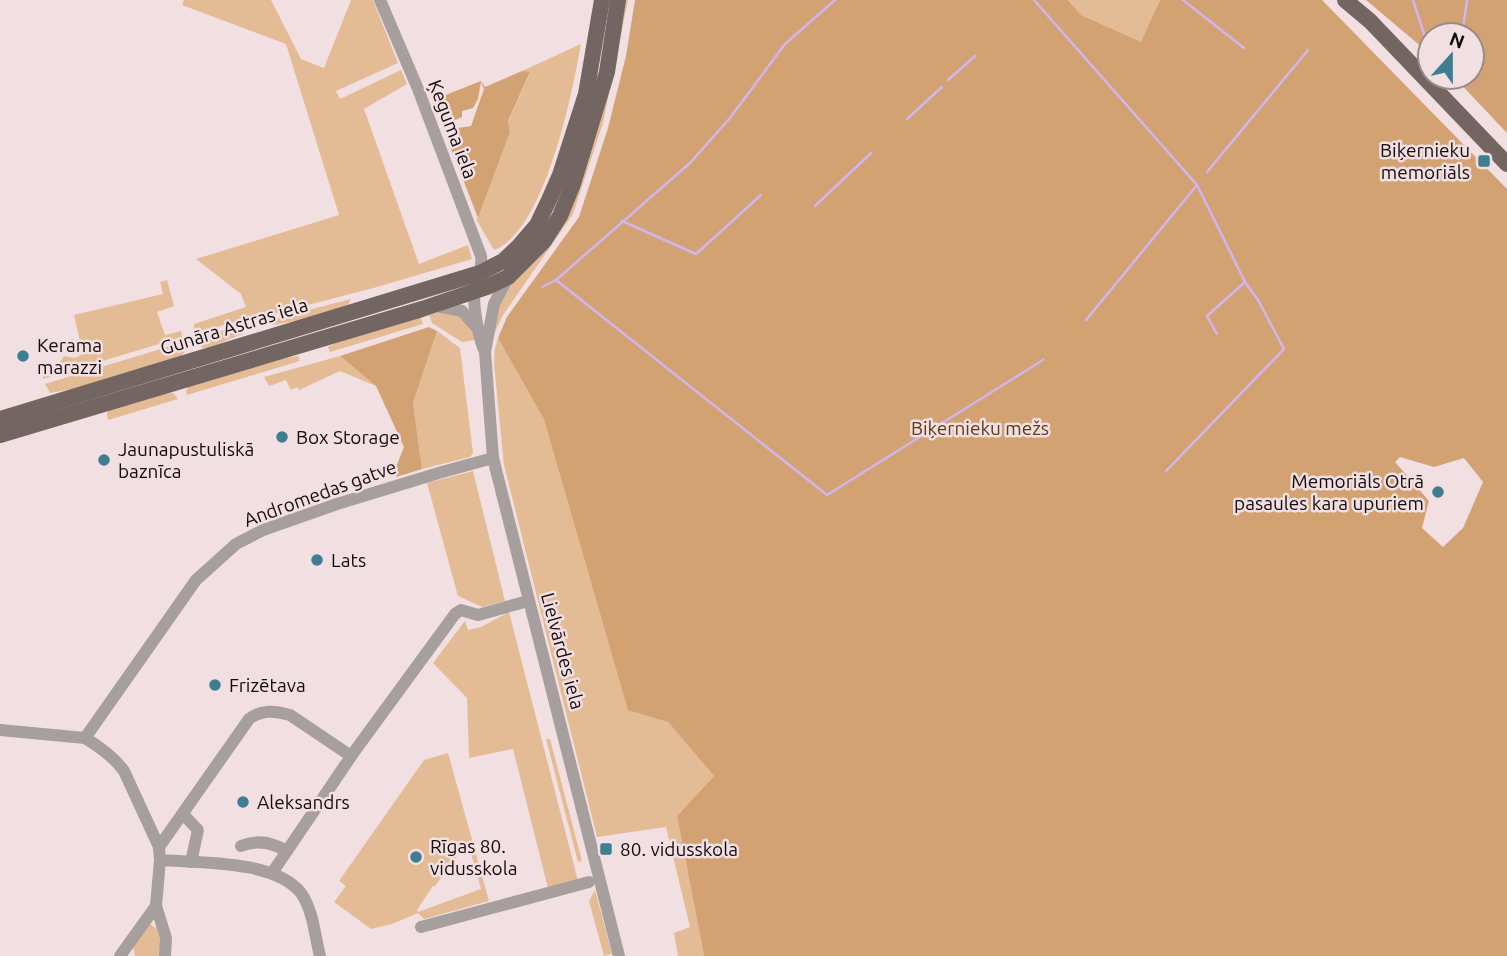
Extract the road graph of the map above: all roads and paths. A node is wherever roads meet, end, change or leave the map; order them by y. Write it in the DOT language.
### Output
graph roads {
  1 [pos="380,0"];
  2 [pos="603,0"];
  3 [pos="618,0"];
  4 [pos="1345,0"];
  5 [pos="1507,164"];
  6 [pos="509,277"];
  7 [pos="480,284"];
  8 [pos="433,305"];
  9 [pos="376,314"];
  10 [pos="490,321"];
  11 [pos="480,331"];
  12 [pos="485,352"];
  13 [pos="0,419"];
  14 [pos="0,435"];
  15 [pos="493,458"];
  16 [pos="528,601"];
  17 [pos="0,730"];
  18 [pos="85,738"];
  19 [pos="351,757"];
  20 [pos="183,814"];
  21 [pos="241,846"];
  22 [pos="286,850"];
  23 [pos="160,854"];
  24 [pos="191,863"];
  25 [pos="272,873"];
  26 [pos="589,882"];
  27 [pos="156,906"];
  28 [pos="421,927"];
  29 [pos="120,956"];
  30 [pos="165,956"];
  31 [pos="320,956"];
  32 [pos="619,956"];
  1 -- 7 [label="street, Ķeguma iela"];
  2 -- 7 [label="main road"];
  3 -- 6 [label="main road, Lielvārdes iela"];
  4 -- 5 [label="main road"];
  6 -- 7 [label="main road, Lielvārdes iela"];
  6 -- 10 [label="street, Lielvārdes iela"];
  7 -- 8 [label="main road, Gunāra Astras iela"];
  7 -- 9 [label="main road, Gunāra Astras iela"];
  7 -- 10 [label="street"];
  7 -- 11 [label="street, Lielvārdes iela"];
  8 -- 9 [label="main road, Gunāra Astras iela"];
  8 -- 11 [label="street"];
  9 -- 13 [label="main road, Gunāra Astras iela"];
  9 -- 14 [label="main road, Gunāra Astras iela"];
  10 -- 12 [label="street, Lielvārdes iela"];
  11 -- 12 [label="street, Lielvārdes iela"];
  12 -- 15 [label="street, Lielvārdes iela"];
  15 -- 16 [label="street, Lielvārdes iela"];
  15 -- 18 [label="street, Andromedas gatve"];
  16 -- 19 [label="street"];
  16 -- 32 [label="street, Lielvārdes iela"];
  17 -- 18 [label="street"];
  18 -- 23 [label="street"];
  19 -- 20 [label="street"];
  19 -- 22 [label="street"];
  20 -- 23 [label="street"];
  20 -- 24 [label="street"];
  21 -- 22 [label="street"];
  22 -- 25 [label="street"];
  23 -- 24 [label="street"];
  23 -- 27 [label="street"];
  24 -- 25 [label="street"];
  25 -- 31 [label="street"];
  26 -- 28 [label="street"];
  27 -- 29 [label="street"];
  27 -- 30 [label="street"];
}
